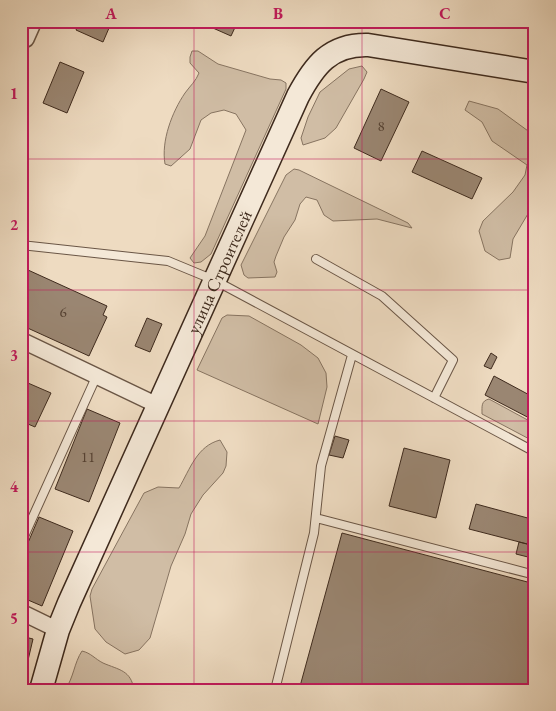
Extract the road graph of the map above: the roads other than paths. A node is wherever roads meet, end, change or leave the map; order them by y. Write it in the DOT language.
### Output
graph roads {
  1 [pos="34,21"];
  2 [pos="24,39"];
  3 [pos="535,72"];
  4 [pos="21,245"];
  5 [pos="316,259"];
  6 [pos="214,280"];
  7 [pos="21,340"];
  8 [pos="352,355"];
  9 [pos="97,375"];
  10 [pos="434,398"];
  11 [pos="159,406"];
  12 [pos="535,452"];
  13 [pos="316,518"];
  14 [pos="22,540"];
  15 [pos="535,575"];
  16 [pos="21,612"];
  17 [pos="58,630"];
  18 [pos="41,690"];
  19 [pos="274,690"];
  1 -- 2 [label="street"];
  3 -- 6 [label="main road, улица Строителей"];
  4 -- 6 [label="lane"];
  5 -- 10 [label="lane"];
  6 -- 8 [label="lane"];
  6 -- 11 [label="main road, улица Строителей"];
  7 -- 9 [label="street"];
  8 -- 10 [label="lane"];
  8 -- 13 [label="lane"];
  9 -- 11 [label="street"];
  9 -- 14 [label="lane"];
  10 -- 12 [label="lane"];
  11 -- 17 [label="main road, улица Строителей"];
  13 -- 15 [label="lane"];
  13 -- 19 [label="lane"];
  16 -- 17 [label="street"];
  17 -- 18 [label="main road, улица Строителей"];
}
